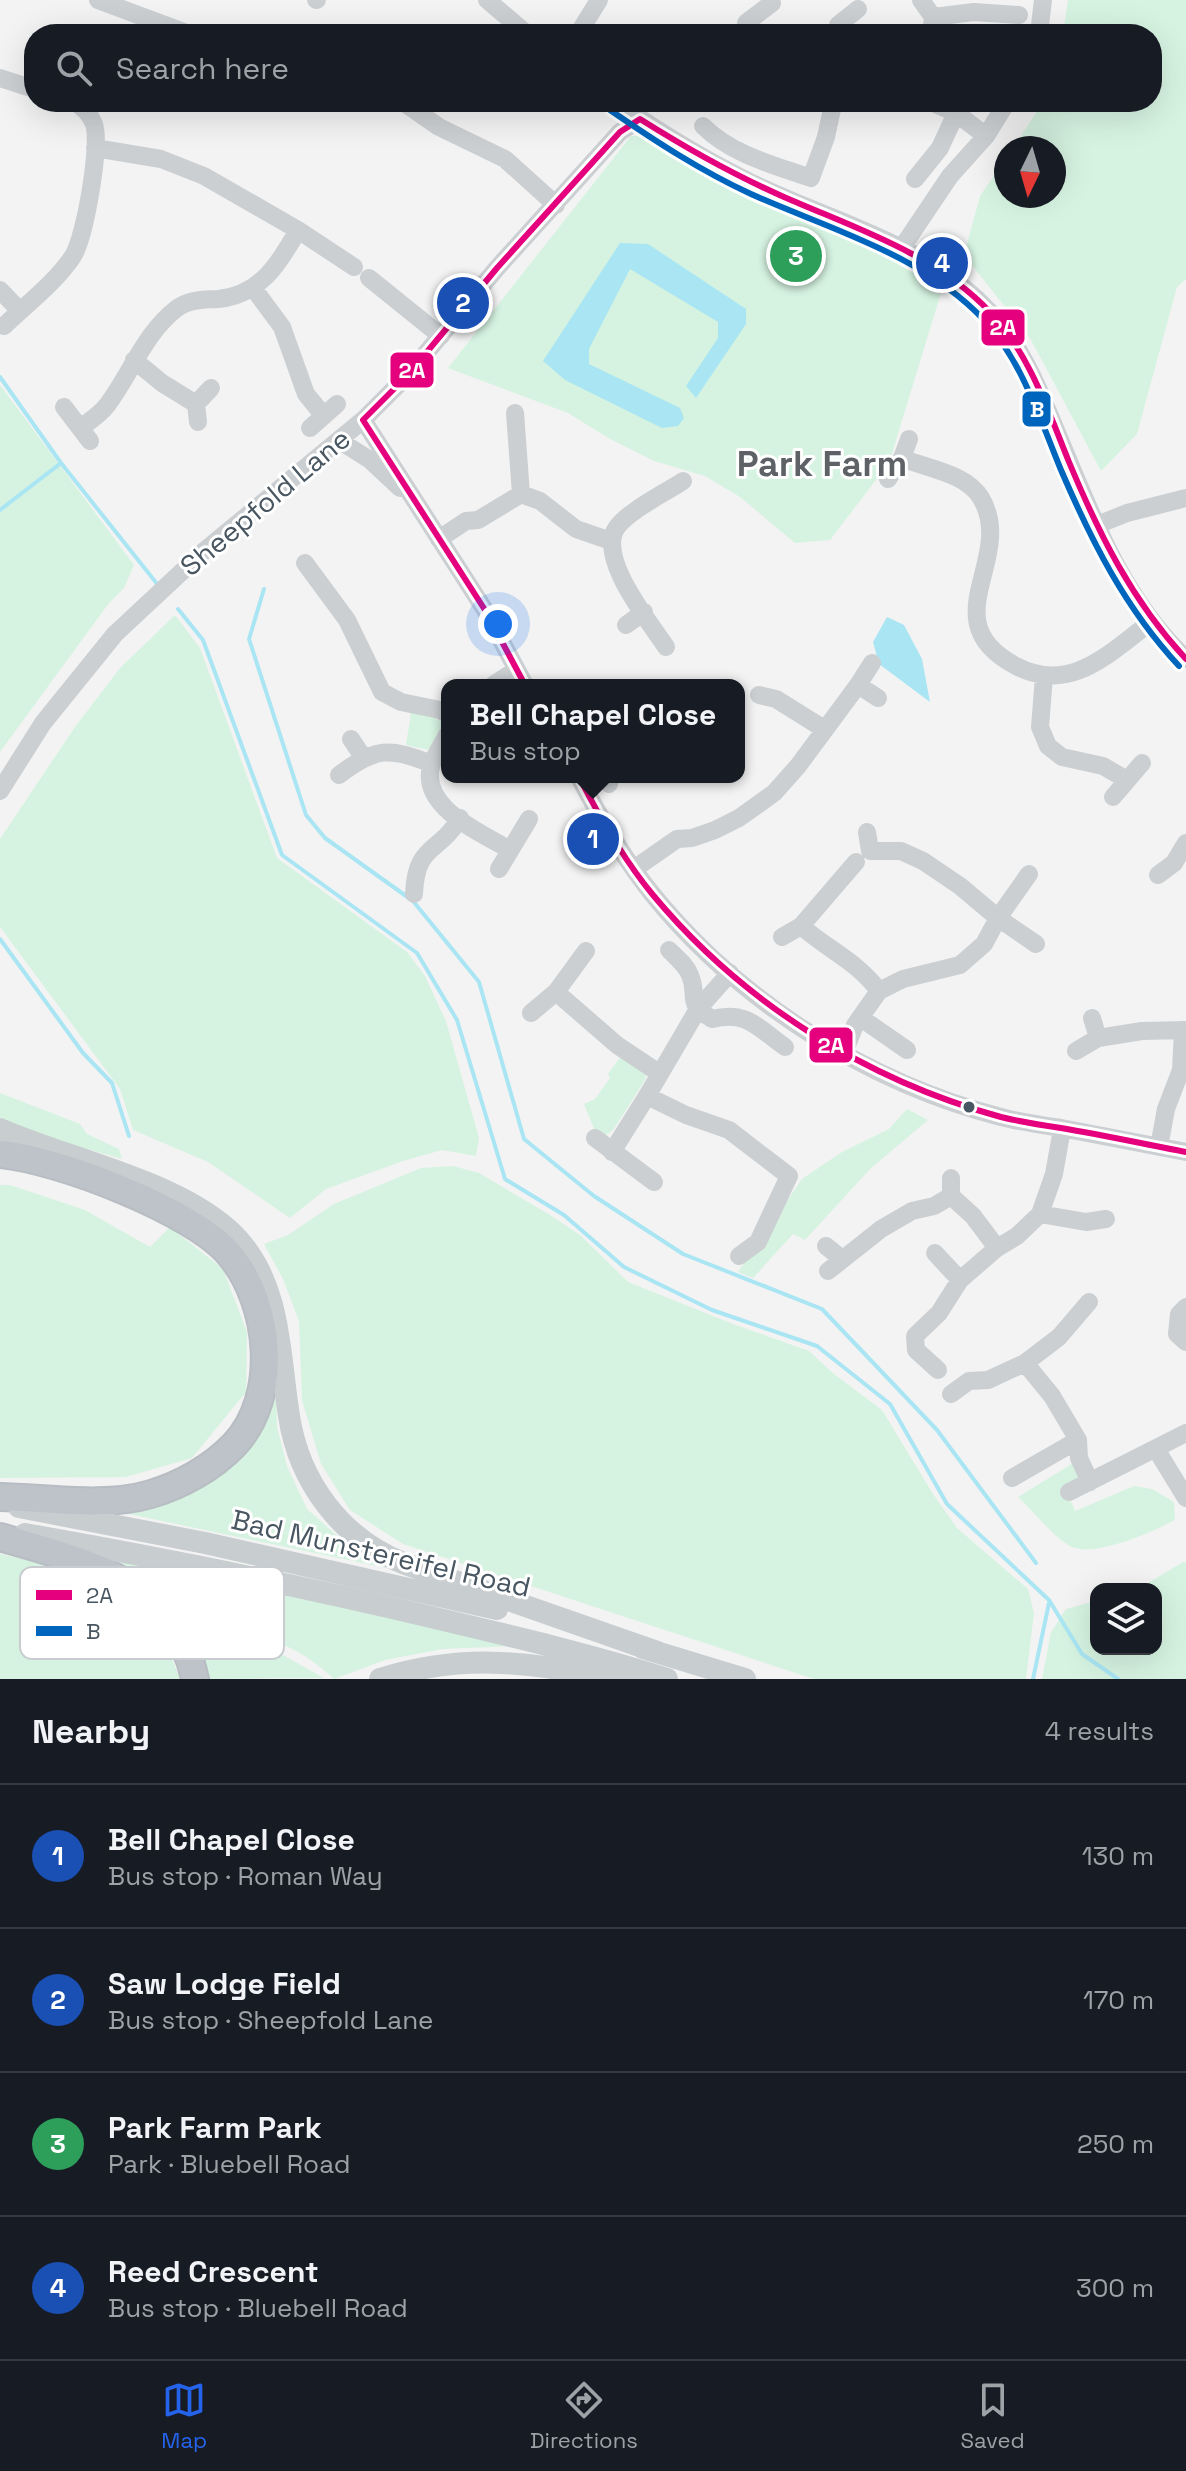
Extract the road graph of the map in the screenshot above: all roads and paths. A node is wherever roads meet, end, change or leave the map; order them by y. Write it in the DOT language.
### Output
graph roads {
  1 [pos="98,0"];
  2 [pos="487,0"];
  3 [pos="599,0"];
  4 [pos="921,0"];
  5 [pos="1043,0"];
  6 [pos="122,4"];
  7 [pos="858,9"];
  8 [pos="1019,15"];
  9 [pos="167,24"];
  10 [pos="515,24"];
  11 [pos="584,24"];
  12 [pos="839,24"];
  13 [pos="932,24"];
  14 [pos="935,24"];
  15 [pos="1040,24"];
  16 [pos="0,78"];
  17 [pos="24,86"];
  18 [pos="86,112"];
  19 [pos="417,112"];
  20 [pos="630,112"];
  21 [pos="828,112"];
  22 [pos="1003,112"];
  23 [pos="956,113"];
  24 [pos="640,119"];
  25 [pos="703,126"];
  26 [pos="981,141"];
  27 [pos="95,148"];
  28 [pos="915,179"];
  29 [pos="556,205"];
  30 [pos="298,230"];
  31 [pos="903,246"];
  32 [pos="254,289"];
  33 [pos="0,290"];
  34 [pos="20,311"];
  35 [pos="4,326"];
  36 [pos="441,336"];
  37 [pos="134,360"];
  38 [pos="211,388"];
  39 [pos="64,407"];
  40 [pos="518,408"];
  41 [pos="324,416"];
  42 [pos="363,420"];
  43 [pos="909,439"];
  44 [pos="340,441"];
  45 [pos="902,458"];
  46 [pos="888,479"];
  47 [pos="683,481"];
  48 [pos="521,494"];
  49 [pos="411,497"];
  50 [pos="657,498"];
  51 [pos="1186,498"];
  52 [pos="665,516"];
  53 [pos="1097,525"];
  54 [pos="439,539"];
  55 [pos="611,541"];
  56 [pos="305,563"];
  57 [pos="644,612"];
  58 [pos="1151,622"];
  59 [pos="626,625"];
  60 [pos="666,647"];
  61 [pos="1186,659"];
  62 [pos="872,663"];
  63 [pos="1044,676"];
  64 [pos="520,678"];
  65 [pos="858,685"];
  66 [pos="759,695"];
  67 [pos="878,698"];
  68 [pos="441,711"];
  69 [pos="824,729"];
  70 [pos="351,739"];
  71 [pos="441,747"];
  72 [pos="363,757"];
  73 [pos="1142,763"];
  74 [pos="432,764"];
  75 [pos="339,775"];
  76 [pos="1127,780"];
  77 [pos="582,783"];
  78 [pos="0,791"];
  79 [pos="1113,797"];
  80 [pos="460,818"];
  81 [pos="529,819"];
  82 [pos="867,832"];
  83 [pos="1186,843"];
  84 [pos="510,850"];
  85 [pos="856,862"];
  86 [pos="499,869"];
  87 [pos="634,869"];
  88 [pos="1029,874"];
  89 [pos="1158,875"];
  90 [pos="414,894"];
  91 [pos="998,918"];
  92 [pos="801,926"];
  93 [pos="782,937"];
  94 [pos="1036,944"];
  95 [pos="669,950"];
  96 [pos="586,951"];
  97 [pos="730,973"];
  98 [pos="879,991"];
  99 [pos="556,992"];
  100 [pos="698,1009"];
  101 [pos="531,1013"];
  102 [pos="861,1018"];
  103 [pos="1092,1018"];
  104 [pos="1185,1030"];
  105 [pos="1098,1038"];
  106 [pos="785,1047"];
  107 [pos="907,1050"];
  108 [pos="1076,1051"];
  109 [pos="844,1053"];
  110 [pos="659,1073"];
  111 [pos="647,1096"];
  112 [pos="0,1129"];
  113 [pos="1062,1129"];
  114 [pos="595,1138"];
  115 [pos="1159,1147"];
  116 [pos="612,1152"];
  117 [pos="1186,1152"];
  118 [pos="0,1154"];
  119 [pos="654,1182"];
  120 [pos="1040,1214"];
  121 [pos="1106,1219"];
  122 [pos="826,1246"];
  123 [pos="997,1248"];
  124 [pos="935,1253"];
  125 [pos="739,1256"];
  126 [pos="960,1280"];
  127 [pos="1089,1302"];
  128 [pos="1186,1307"];
  129 [pos="1186,1342"];
  130 [pos="1025,1363"];
  131 [pos="938,1370"];
  132 [pos="951,1394"];
  133 [pos="1186,1433"];
  134 [pos="1078,1440"];
  135 [pos="1156,1449"];
  136 [pos="1012,1478"];
  137 [pos="1090,1482"];
  138 [pos="1069,1492"];
  139 [pos="0,1497"];
  140 [pos="1186,1498"];
  141 [pos="0,1503"];
  142 [pos="0,1530"];
  143 [pos="0,1537"];
  144 [pos="93,1567"];
  145 [pos="205,1567"];
  146 [pos="284,1584"];
  147 [pos="657,1652"];
  148 [pos="189,1659"];
  149 [pos="195,1679"];
  150 [pos="380,1679"];
  151 [pos="620,1679"];
  152 [pos="667,1679"];
  153 [pos="745,1679"];
  1 -- 6 [label="street"];
  2 -- 10 [label="street"];
  3 -- 11 [label="street"];
  4 -- 13 [label="street"];
  5 -- 15 [label="street"];
  6 -- 9 [label="street"];
  7 -- 12 [label="street"];
  8 -- 14 [label="street"];
  16 -- 17 [label="street"];
  18 -- 27 [label="street"];
  19 -- 29 [label="street"];
  20 -- 24 [label="street"];
  21 -- 25 [label="street"];
  22 -- 26 [label="street"];
  23 -- 26 [label="street"];
  23 -- 28 [label="street"];
  24 -- 29 [label="street, Sheepfold Lane"];
  24 -- 31 [label="street"];
  26 -- 31 [label="street"];
  27 -- 30 [label="street"];
  27 -- 34 [label="street"];
  29 -- 36 [label="street, Sheepfold Lane"];
  30 -- 32 [label="street"];
  30 -- 36 [label="street"];
  31 -- 53 [label="street"];
  32 -- 37 [label="street"];
  32 -- 41 [label="street"];
  33 -- 34 [label="street"];
  34 -- 35 [label="street"];
  36 -- 42 [label="street, Sheepfold Lane"];
  37 -- 38 [label="street"];
  37 -- 39 [label="street"];
  40 -- 48 [label="street"];
  42 -- 44 [label="street, Sheepfold Lane"];
  42 -- 49 [label="street"];
  43 -- 45 [label="street"];
  44 -- 49 [label="street"];
  44 -- 78 [label="street, Sheepfold Lane"];
  45 -- 46 [label="street"];
  45 -- 63 [label="street"];
  47 -- 50 [label="street"];
  48 -- 54 [label="street"];
  48 -- 55 [label="street"];
  49 -- 54 [label="street"];
  50 -- 52 [label="street"];
  50 -- 55 [label="street"];
  51 -- 53 [label="street"];
  53 -- 58 [label="street"];
  54 -- 64 [label="street"];
  55 -- 57 [label="street"];
  56 -- 68 [label="street"];
  57 -- 59 [label="street"];
  57 -- 60 [label="street"];
  58 -- 61 [label="street"];
  58 -- 63 [label="street"];
  62 -- 65 [label="street"];
  63 -- 76 [label="street"];
  65 -- 67 [label="street"];
  65 -- 69 [label="street"];
  66 -- 69 [label="street"];
  69 -- 87 [label="street"];
  70 -- 72 [label="street"];
  71 -- 74 [label="street"];
  72 -- 74 [label="street"];
  72 -- 75 [label="street"];
  73 -- 76 [label="street"];
  74 -- 80 [label="street"];
  76 -- 79 [label="street"];
  77 -- 87 [label="street"];
  80 -- 84 [label="street"];
  80 -- 90 [label="street"];
  81 -- 84 [label="street"];
  82 -- 91 [label="street"];
  83 -- 89 [label="street"];
  84 -- 86 [label="street"];
  85 -- 92 [label="street"];
  87 -- 97 [label="street"];
  88 -- 91 [label="street"];
  91 -- 94 [label="street"];
  91 -- 98 [label="street"];
  92 -- 93 [label="street"];
  92 -- 98 [label="street"];
  95 -- 100 [label="street"];
  96 -- 99 [label="street"];
  97 -- 100 [label="street"];
  97 -- 109 [label="street"];
  98 -- 102 [label="street"];
  99 -- 101 [label="street"];
  99 -- 110 [label="street"];
  100 -- 106 [label="street"];
  100 -- 110 [label="street"];
  102 -- 107 [label="street"];
  102 -- 109 [label="street"];
  103 -- 105 [label="street"];
  104 -- 105 [label="street"];
  104 -- 115 [label="street"];
  105 -- 108 [label="street"];
  109 -- 113 [label="street"];
  110 -- 111 [label="street"];
  111 -- 116 [label="street"];
  111 -- 125 [label="street"];
  112 -- 147 [label="main road"];
  113 -- 115 [label="street"];
  113 -- 120 [label="street"];
  114 -- 116 [label="street"];
  115 -- 117 [label="street"];
  116 -- 119 [label="street"];
  118 -- 139 [label="highway"];
  120 -- 121 [label="street"];
  120 -- 123 [label="street"];
  122 -- 123 [label="street"];
  123 -- 126 [label="street"];
  124 -- 126 [label="street"];
  126 -- 131 [label="street"];
  127 -- 130 [label="street"];
  128 -- 129 [label="street"];
  130 -- 132 [label="street"];
  130 -- 134 [label="street"];
  133 -- 135 [label="street"];
  134 -- 136 [label="street"];
  134 -- 137 [label="street"];
  135 -- 137 [label="street"];
  135 -- 140 [label="street"];
  137 -- 138 [label="street"];
  141 -- 147 [label="main road, Bad Munstereifel Road"];
  142 -- 145 [label="main road, Bad Munstereifel Road"];
  143 -- 144 [label="highway"];
  146 -- 152 [label="main road, Bad Munstereifel Road"];
  147 -- 153 [label="main road, Bad Munstereifel Road"];
  148 -- 149 [label="highway"];
  150 -- 151 [label="main road"];
}
